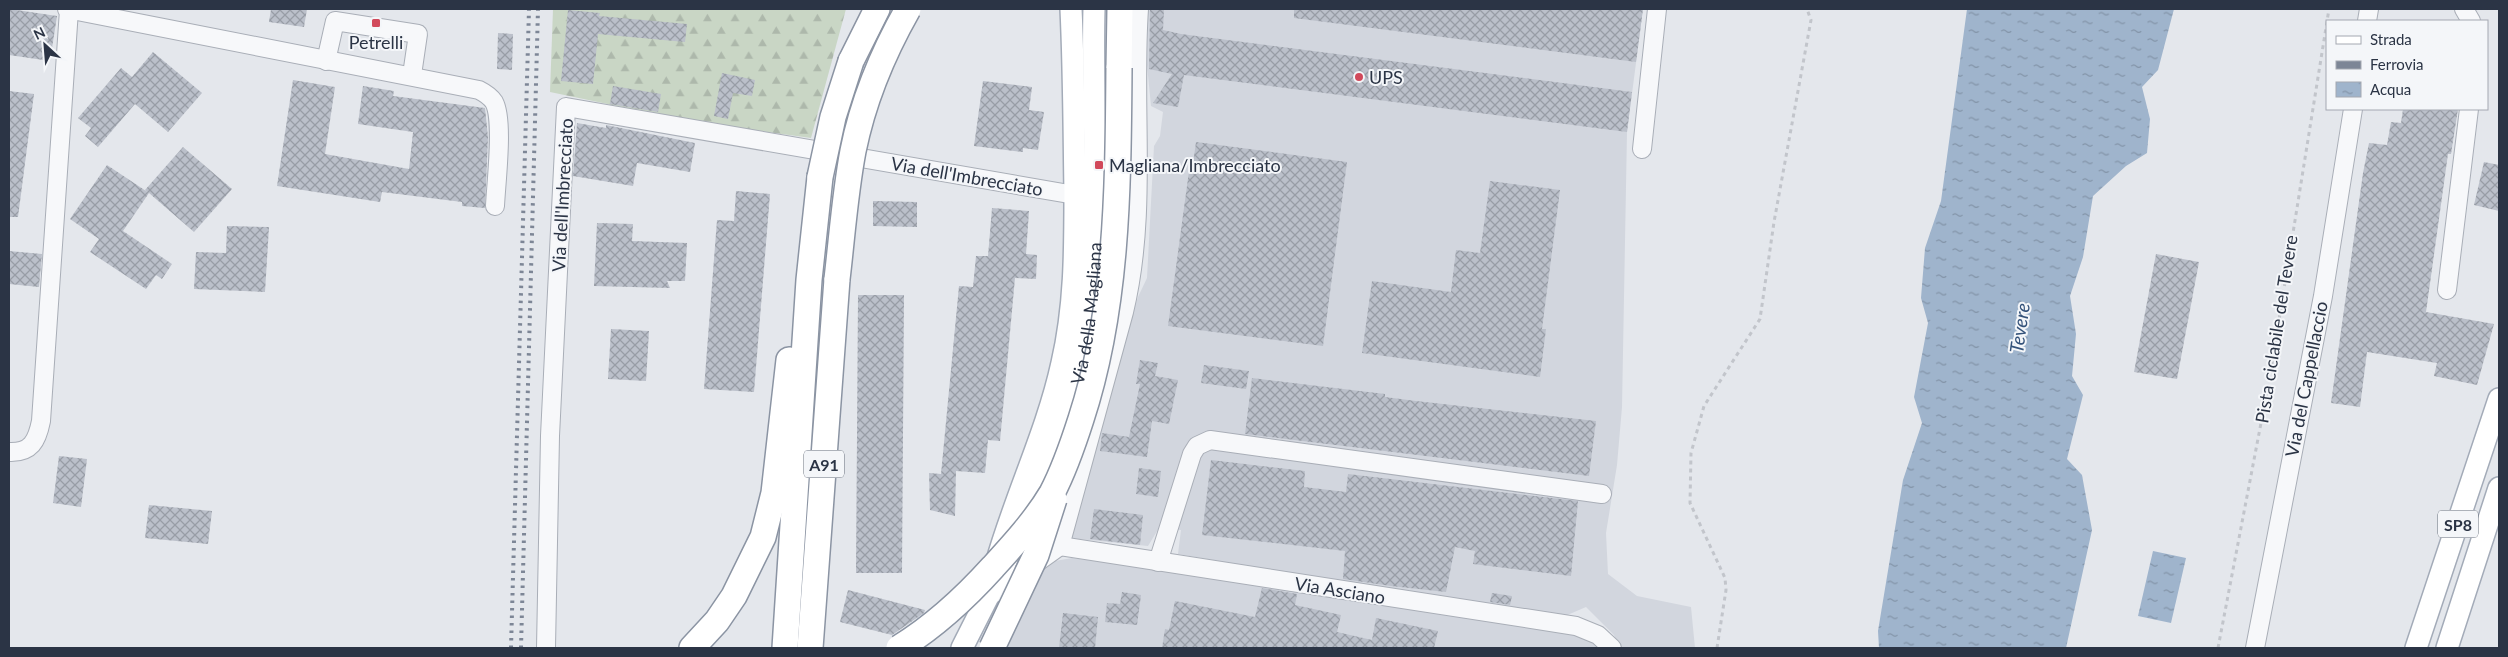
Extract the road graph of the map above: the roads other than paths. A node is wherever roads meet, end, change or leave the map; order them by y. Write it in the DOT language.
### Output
graph roads {
  1 [pos="68,9"];
  2 [pos="858,9"];
  3 [pos="877,9"];
  4 [pos="908,9"];
  5 [pos="1071,9"];
  6 [pos="1094,9"];
  7 [pos="1120,9"];
  8 [pos="1139,9"];
  9 [pos="1657,9"];
  10 [pos="2464,9"];
  11 [pos="2470,20"];
  12 [pos="326,61"];
  13 [pos="851,61"];
  14 [pos="412,75"];
  15 [pos="2353,110"];
  16 [pos="2469,110"];
  17 [pos="1642,149"];
  18 [pos="1075,195"];
  19 [pos="495,206"];
  20 [pos="1094,262"];
  21 [pos="1134,263"];
  22 [pos="809,280"];
  23 [pos="2447,290"];
  24 [pos="2499,399"];
  25 [pos="9,452"];
  26 [pos="1060,475"];
  27 [pos="2499,488"];
  28 [pos="1602,494"];
  29 [pos="1060,546"];
  30 [pos="1158,562"];
  31 [pos="987,598"];
  32 [pos="546,648"];
  33 [pos="692,648"];
  34 [pos="785,648"];
  35 [pos="810,648"];
  36 [pos="900,648"];
  37 [pos="963,648"];
  38 [pos="992,648"];
  39 [pos="1612,648"];
  40 [pos="2255,648"];
  41 [pos="2416,648"];
  42 [pos="2447,648"];
  1 -- 12 [label="street"];
  1 -- 25 [label="street"];
  2 -- 13 [label="highway"];
  3 -- 13 [label="highway, A91"];
  4 -- 35 [label="highway, A91, bridge"];
  5 -- 18 [label="main road, Via della Magliana"];
  6 -- 20 [label="main road, Via della Magliana"];
  7 -- 26 [label="highway, bridge"];
  8 -- 21 [label="street, Via della Magliana"];
  9 -- 17 [label="street"];
  10 -- 11 [label="street"];
  12 -- 14 [label="street"];
  12 -- 14 [label="street"];
  13 -- 22 [label="highway, A91, bridge"];
  14 -- 19 [label="street"];
  15 -- 40 [label="street, Via del Cappellaccio"];
  16 -- 23 [label="street"];
  18 -- 31 [label="main road, Via della Magliana"];
  18 -- 32 [label="street, Via dell'Imbrecciato"];
  20 -- 21 [label="street"];
  20 -- 31 [label="main road, Via della Magliana"];
  21 -- 29 [label="street, Via della Magliana"];
  22 -- 33 [label="highway"];
  22 -- 34 [label="highway, A91"];
  24 -- 41 [label="main road, SP8"];
  26 -- 36 [label="highway, bridge"];
  26 -- 38 [label="highway, bridge"];
  27 -- 42 [label="main road"];
  28 -- 30 [label="street"];
  29 -- 30 [label="street, Via Asciano"];
  29 -- 31 [label="street, Via della Magliana"];
  30 -- 39 [label="street, Via Asciano"];
  31 -- 37 [label="main road, Via della Magliana"];
}
